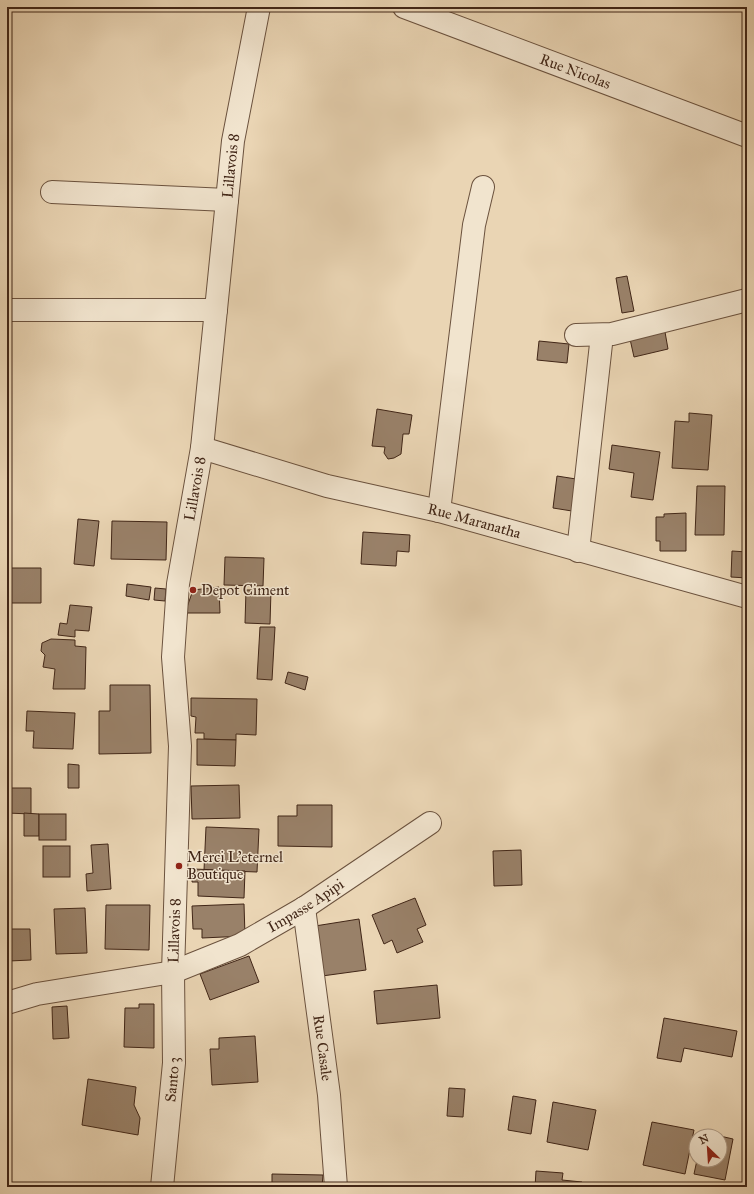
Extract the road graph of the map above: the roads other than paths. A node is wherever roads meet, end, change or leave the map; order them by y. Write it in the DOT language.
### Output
graph roads {
  1 [pos="259,7"];
  2 [pos="404,7"];
  3 [pos="747,136"];
  4 [pos="483,188"];
  5 [pos="52,192"];
  6 [pos="227,200"];
  7 [pos="747,300"];
  8 [pos="7,310"];
  9 [pos="216,310"];
  10 [pos="602,335"];
  11 [pos="576,336"];
  12 [pos="202,448"];
  13 [pos="439,511"];
  14 [pos="578,551"];
  15 [pos="747,597"];
  16 [pos="430,823"];
  17 [pos="304,908"];
  18 [pos="174,972"];
  19 [pos="7,1004"];
  20 [pos="162,1187"];
  21 [pos="336,1187"];
  1 -- 6 [label="street, Lillavois 8"];
  2 -- 3 [label="street, Rue Nicolas"];
  4 -- 13 [label="street"];
  5 -- 6 [label="street"];
  6 -- 9 [label="street, Lillavois 8"];
  7 -- 10 [label="street"];
  8 -- 9 [label="street"];
  9 -- 12 [label="street, Lillavois 8"];
  10 -- 11 [label="street"];
  10 -- 14 [label="street"];
  12 -- 13 [label="street, Rue Maranatha"];
  12 -- 18 [label="street, Lillavois 8"];
  13 -- 14 [label="street, Rue Maranatha"];
  14 -- 15 [label="street, Rue Maranatha"];
  16 -- 17 [label="street, Impasse Apipi"];
  17 -- 18 [label="street, Impasse Apipi"];
  17 -- 21 [label="street, Rue Casale"];
  18 -- 19 [label="street, Impasse Apipi"];
  18 -- 20 [label="street, Santo 3"];
}
